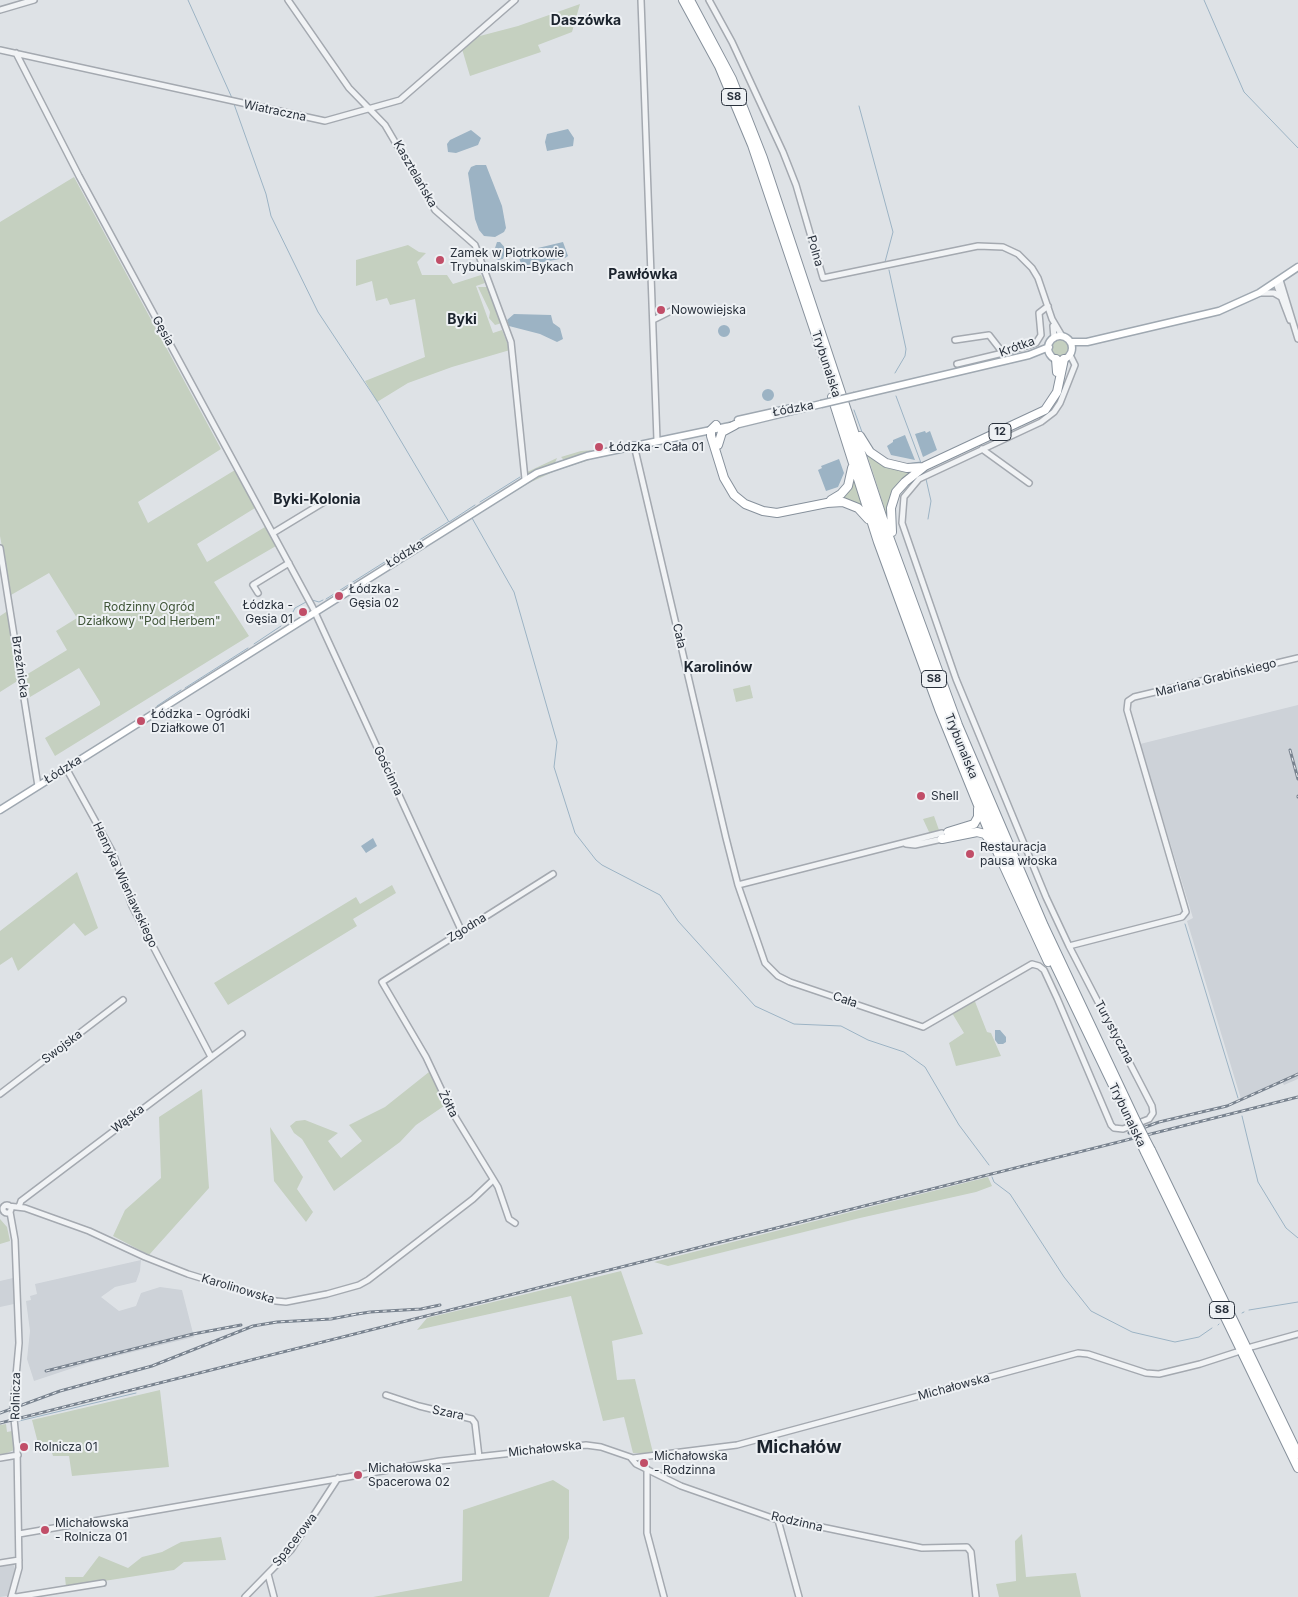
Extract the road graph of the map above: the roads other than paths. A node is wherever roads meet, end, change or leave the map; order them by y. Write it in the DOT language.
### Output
graph roads {
  1 [pos="34,0"];
  2 [pos="288,0"];
  3 [pos="515,0"];
  4 [pos="641,0"];
  5 [pos="683,0"];
  6 [pos="690,0"];
  7 [pos="708,0"];
  8 [pos="0,10"];
  9 [pos="0,50"];
  10 [pos="16,53"];
  11 [pos="371,110"];
  12 [pos="1298,267"];
  13 [pos="1278,281"];
  14 [pos="1259,293"];
  15 [pos="1281,297"];
  16 [pos="1048,306"];
  17 [pos="671,311"];
  18 [pos="653,320"];
  19 [pos="1293,325"];
  20 [pos="1058,337"];
  21 [pos="1298,339"];
  22 [pos="955,340"];
  23 [pos="821,349"];
  24 [pos="1062,352"];
  25 [pos="1003,353"];
  26 [pos="957,364"];
  27 [pos="845,403"];
  28 [pos="821,404"];
  29 [pos="736,425"];
  30 [pos="713,428"];
  31 [pos="701,432"];
  32 [pos="676,436"];
  33 [pos="657,440"];
  34 [pos="715,442"];
  35 [pos="634,445"];
  36 [pos="982,449"];
  37 [pos="850,457"];
  38 [pos="925,466"];
  39 [pos="525,479"];
  40 [pos="1028,482"];
  41 [pos="329,499"];
  42 [pos="827,503"];
  43 [pos="273,533"];
  44 [pos="878,542"];
  45 [pos="0,548"];
  46 [pos="896,556"];
  47 [pos="289,563"];
  48 [pos="258,593"];
  49 [pos="314,610"];
  50 [pos="1298,658"];
  51 [pos="66,768"];
  52 [pos="38,786"];
  53 [pos="976,802"];
  54 [pos="0,810"];
  55 [pos="942,836"];
  56 [pos="996,847"];
  57 [pos="552,874"];
  58 [pos="738,885"];
  59 [pos="462,932"];
  60 [pos="1069,946"];
  61 [pos="382,982"];
  62 [pos="123,1000"];
  63 [pos="1071,1000"];
  64 [pos="922,1027"];
  65 [pos="242,1034"];
  66 [pos="211,1057"];
  67 [pos="0,1094"];
  68 [pos="1134,1122"];
  69 [pos="1148,1151"];
  70 [pos="492,1181"];
  71 [pos="19,1207"];
  72 [pos="5,1209"];
  73 [pos="515,1223"];
  74 [pos="1298,1334"];
  75 [pos="1251,1347"];
  76 [pos="1237,1352"];
  77 [pos="386,1395"];
  78 [pos="18,1454"];
  79 [pos="1298,1454"];
  80 [pos="479,1457"];
  81 [pos="0,1458"];
  82 [pos="631,1458"];
  83 [pos="1298,1468"];
  84 [pos="647,1470"];
  85 [pos="338,1478"];
  86 [pos="778,1520"];
  87 [pos="19,1534"];
  88 [pos="19,1560"];
  89 [pos="0,1563"];
  90 [pos="268,1574"];
  91 [pos="103,1583"];
  92 [pos="12,1596"];
  93 [pos="245,1597"];
  94 [pos="274,1597"];
  95 [pos="664,1597"];
  96 [pos="800,1597"];
  97 [pos="976,1597"];
  1 -- 8 [label="street"];
  2 -- 11 [label="street, Kasztelańska"];
  3 -- 11 [label="street, Wiatraczna"];
  4 -- 18 [label="street"];
  5 -- 23 [label="highway, Trybunalska / S8"];
  6 -- 27 [label="highway, Trybunalska / S8"];
  7 -- 16 [label="street, Polna"];
  9 -- 10 [label="street, Wiatraczna"];
  10 -- 11 [label="street, Wiatraczna"];
  10 -- 43 [label="street, Gęsia"];
  11 -- 39 [label="street, Kasztelańska"];
  12 -- 13 [label="main road"];
  13 -- 14 [label="main road"];
  13 -- 15 [label="street"];
  13 -- 19 [label="street"];
  14 -- 15 [label="street"];
  14 -- 24 [label="main road"];
  15 -- 19 [label="street"];
  16 -- 20 [label="street, Polna"];
  16 -- 25 [label="street, Krótka"];
  17 -- 18 [label="street"];
  18 -- 33 [label="street"];
  19 -- 21 [label="street"];
  20 -- 24 [label="main road"];
  20 -- 24 [label="main road"];
  22 -- 25 [label="street"];
  23 -- 37 [label="highway"];
  23 -- 63 [label="highway, Trybunalska / S8"];
  24 -- 28 [label="main road, Łódzka, bridge"];
  24 -- 36 [label="street"];
  24 -- 38 [label="highway, 12"];
  25 -- 26 [label="street, Krótka"];
  27 -- 38 [label="highway"];
  27 -- 46 [label="highway, Trybunalska / S8"];
  28 -- 29 [label="main road, Łódzka"];
  28 -- 30 [label="main road, Łódzka"];
  29 -- 30 [label="main road, Łódzka"];
  29 -- 34 [label="highway"];
  30 -- 31 [label="main road, Łódzka"];
  30 -- 32 [label="main road, Łódzka"];
  30 -- 34 [label="highway"];
  31 -- 32 [label="main road, Łódzka"];
  31 -- 34 [label="highway"];
  32 -- 33 [label="main road, Łódzka"];
  33 -- 35 [label="main road, Łódzka"];
  34 -- 42 [label="highway"];
  35 -- 39 [label="main road, Łódzka"];
  35 -- 58 [label="street, Cała"];
  36 -- 40 [label="street"];
  36 -- 60 [label="street"];
  37 -- 42 [label="highway"];
  37 -- 44 [label="highway"];
  38 -- 46 [label="highway, 12"];
  39 -- 49 [label="main road, Łódzka"];
  41 -- 43 [label="street"];
  42 -- 44 [label="highway"];
  43 -- 47 [label="street, Gęsia"];
  44 -- 53 [label="highway"];
  45 -- 52 [label="street, Brzeźnicka"];
  46 -- 68 [label="highway, Trybunalska / S8"];
  47 -- 48 [label="street"];
  47 -- 49 [label="street, Gęsia"];
  49 -- 51 [label="main road, Łódzka"];
  49 -- 59 [label="street, Gościnna"];
  50 -- 60 [label="street, Mariana Grabińskiego"];
  51 -- 52 [label="main road, Łódzka"];
  51 -- 66 [label="street, Henryka Wieniawskiego"];
  52 -- 54 [label="main road, Łódzka"];
  53 -- 55 [label="highway"];
  53 -- 56 [label="highway"];
  55 -- 56 [label="highway"];
  55 -- 58 [label="street"];
  56 -- 63 [label="highway"];
  57 -- 59 [label="street, Zgodna"];
  58 -- 64 [label="street, Cała"];
  59 -- 61 [label="street, Zgodna"];
  60 -- 64 [label="street, Turystyczna"];
  61 -- 70 [label="street, Żółta"];
  62 -- 67 [label="street, Swojska"];
  63 -- 68 [label="highway, Trybunalska / S8"];
  65 -- 66 [label="street, Wąska"];
  66 -- 71 [label="street, Wąska"];
  68 -- 69 [label="highway, Trybunalska / S8, bridge"];
  69 -- 79 [label="highway, Trybunalska / S8"];
  69 -- 83 [label="highway, Trybunalska / S8"];
  70 -- 71 [label="street, Karolinowska"];
  70 -- 73 [label="street, Żółta"];
  71 -- 72 [label="street"];
  72 -- 78 [label="street, Rolnicza"];
  74 -- 75 [label="street"];
  76 -- 82 [label="street, Michałowska"];
  77 -- 80 [label="street, Szara"];
  78 -- 81 [label="street"];
  78 -- 87 [label="street, Rolnicza"];
  80 -- 82 [label="street, Michałowska"];
  80 -- 85 [label="street, Michałowska"];
  82 -- 84 [label="street, Rodzinna"];
  84 -- 86 [label="street, Rodzinna"];
  84 -- 95 [label="street"];
  85 -- 87 [label="street, Michałowska"];
  85 -- 90 [label="street, Spacerowa"];
  86 -- 96 [label="street"];
  86 -- 97 [label="street, Rodzinna"];
  87 -- 88 [label="street, Rolnicza"];
  88 -- 89 [label="street"];
  88 -- 92 [label="street, Rolnicza"];
  90 -- 93 [label="street, Spacerowa"];
  90 -- 94 [label="street"];
  91 -- 92 [label="street"];
}
